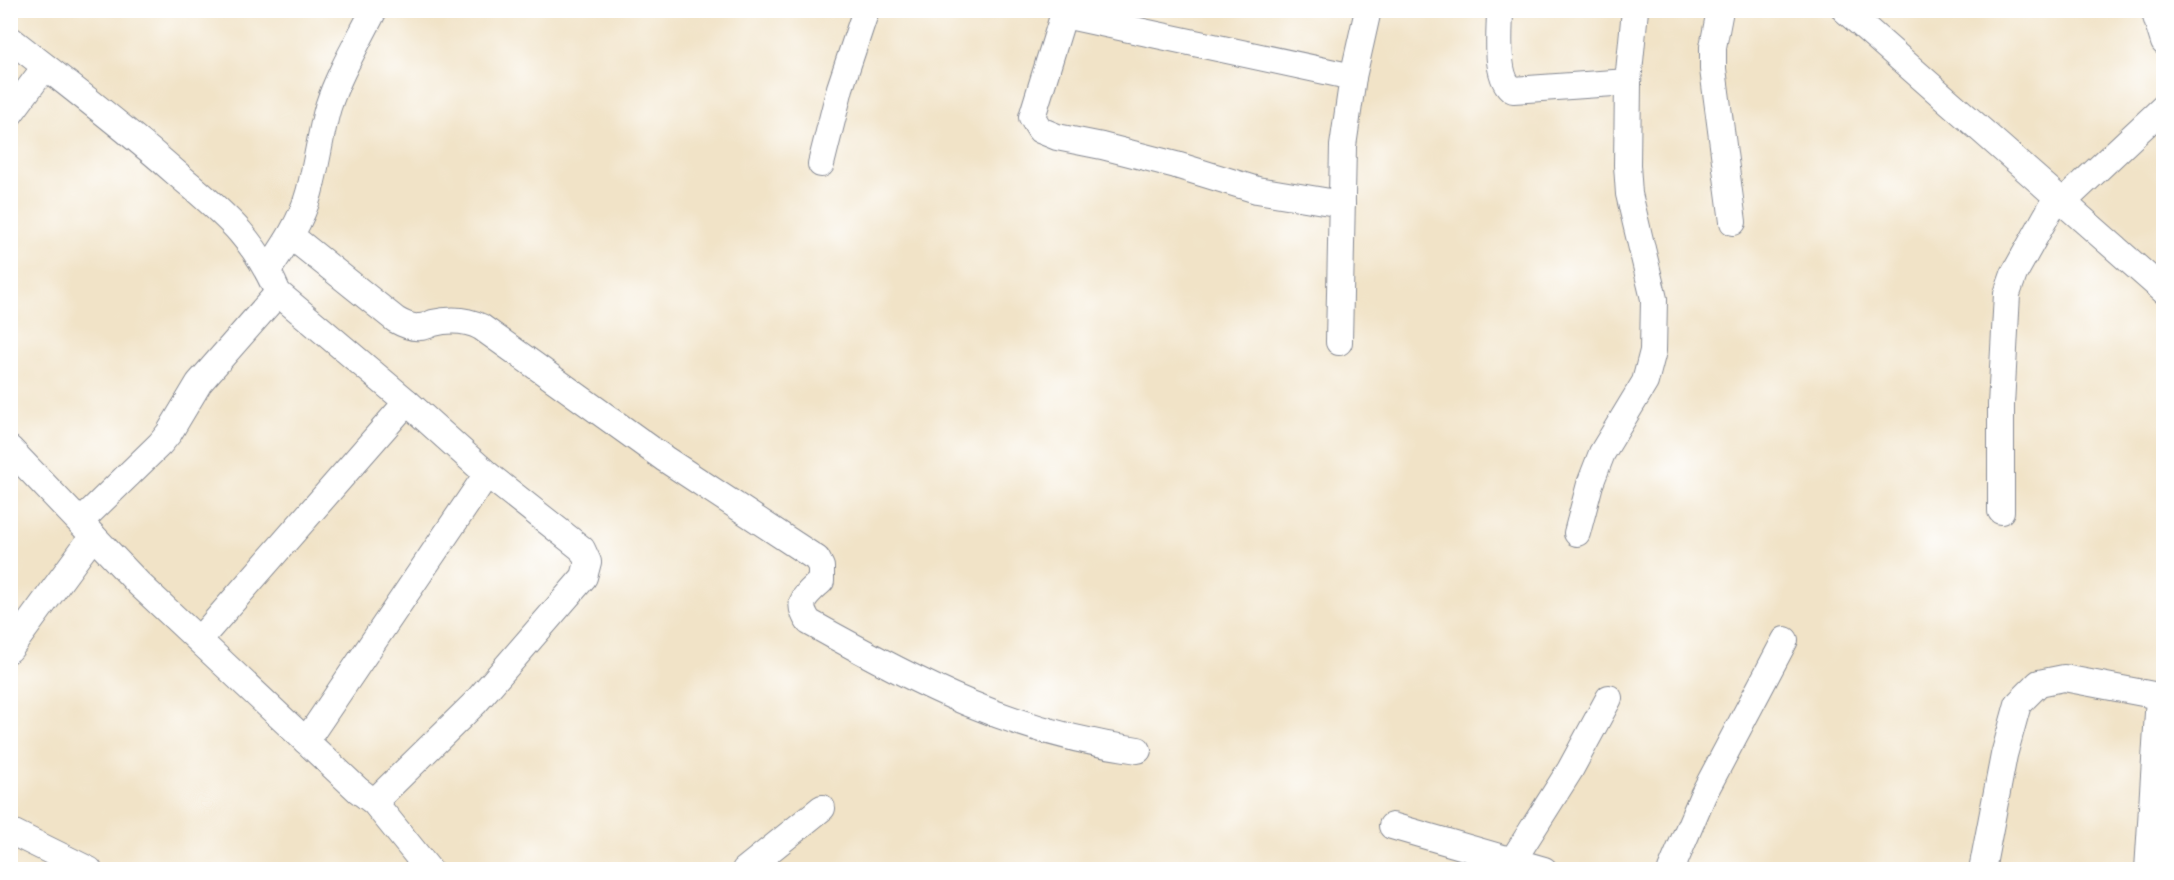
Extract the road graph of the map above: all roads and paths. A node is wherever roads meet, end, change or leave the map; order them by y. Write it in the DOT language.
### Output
graph roads {
  1 [pos="374,10"];
  2 [pos="866,10"];
  3 [pos="1368,10"];
  4 [pos="1500,10"];
  5 [pos="1635,10"];
  6 [pos="1720,10"];
  7 [pos="1845,10"];
  8 [pos="2154,10"];
  9 [pos="1065,13"];
  10 [pos="10,39"];
  11 [pos="2163,42"];
  12 [pos="45,67"];
  13 [pos="1353,77"];
  14 [pos="1628,82"];
  15 [pos="2163,107"];
  16 [pos="10,114"];
  17 [pos="820,164"];
  18 [pos="2060,200"];
  19 [pos="1342,204"];
  20 [pos="1733,222"];
  21 [pos="291,236"];
  22 [pos="268,270"];
  23 [pos="2163,291"];
  24 [pos="278,293"];
  25 [pos="1339,342"];
  26 [pos="407,402"];
  27 [pos="10,449"];
  28 [pos="487,474"];
  29 [pos="2001,511"];
  30 [pos="87,529"];
  31 [pos="1577,533"];
  32 [pos="199,640"];
  33 [pos="1785,640"];
  34 [pos="10,649"];
  35 [pos="2161,697"];
  36 [pos="1609,698"];
  37 [pos="306,741"];
  38 [pos="1138,750"];
  39 [pos="374,802"];
  40 [pos="822,808"];
  41 [pos="1392,826"];
  42 [pos="10,831"];
  43 [pos="1513,860"];
  44 [pos="89,870"];
  45 [pos="429,870"];
  46 [pos="744,870"];
  47 [pos="1544,870"];
  48 [pos="1671,870"];
  49 [pos="1982,870"];
  50 [pos="2148,870"];
  1 -- 21 [label="street"];
  2 -- 17 [label="street"];
  3 -- 13 [label="street"];
  4 -- 14 [label="street"];
  5 -- 14 [label="street"];
  6 -- 20 [label="street"];
  7 -- 18 [label="street"];
  8 -- 11 [label="street"];
  9 -- 13 [label="street"];
  9 -- 19 [label="street"];
  10 -- 12 [label="street"];
  12 -- 16 [label="street"];
  12 -- 22 [label="street"];
  13 -- 19 [label="street"];
  14 -- 31 [label="street"];
  15 -- 18 [label="street"];
  18 -- 23 [label="street"];
  18 -- 29 [label="street"];
  19 -- 25 [label="street"];
  21 -- 22 [label="street"];
  21 -- 38 [label="street"];
  22 -- 24 [label="street"];
  24 -- 26 [label="street"];
  24 -- 30 [label="street"];
  26 -- 28 [label="street"];
  26 -- 32 [label="street"];
  27 -- 30 [label="street"];
  28 -- 37 [label="street"];
  28 -- 39 [label="street"];
  30 -- 32 [label="street"];
  30 -- 34 [label="street"];
  32 -- 37 [label="street"];
  33 -- 48 [label="street"];
  35 -- 49 [label="street"];
  35 -- 50 [label="street"];
  36 -- 43 [label="street"];
  37 -- 39 [label="street"];
  39 -- 45 [label="street"];
  40 -- 46 [label="street"];
  41 -- 43 [label="street"];
  42 -- 44 [label="street"];
  43 -- 47 [label="street"];
}
